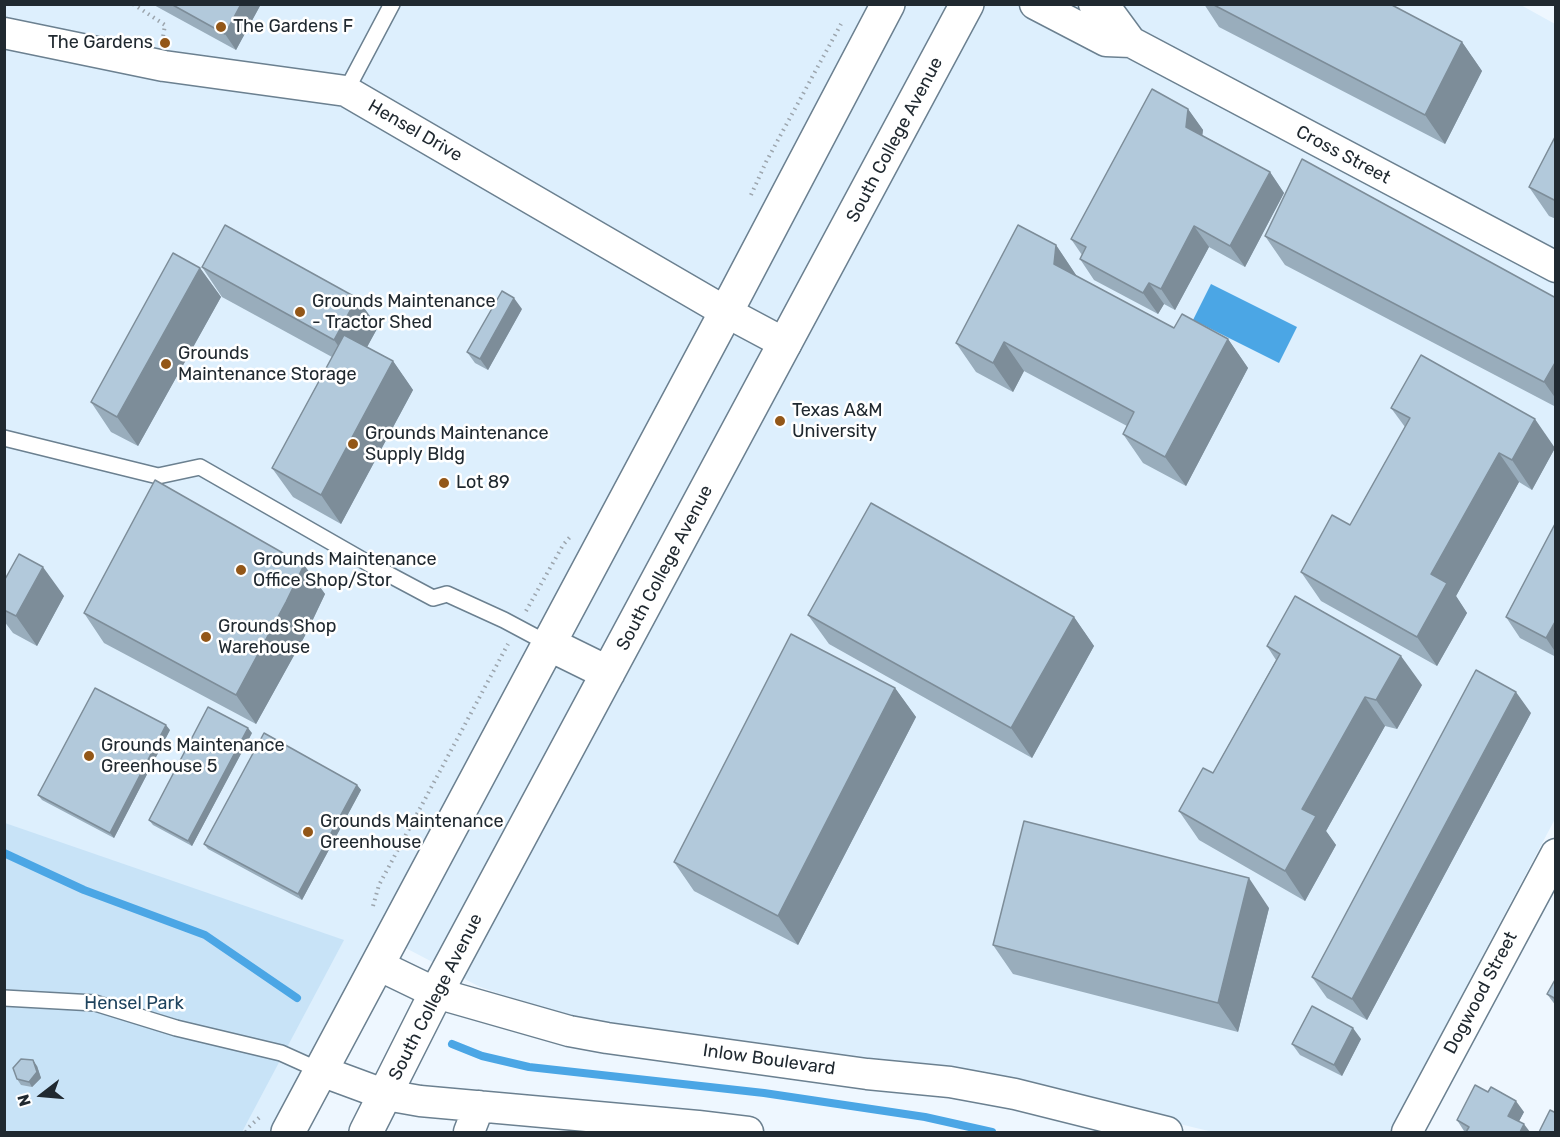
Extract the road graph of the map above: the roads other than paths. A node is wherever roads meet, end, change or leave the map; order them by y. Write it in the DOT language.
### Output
graph roads {
  1 [pos="392,4"];
  2 [pos="888,4"];
  3 [pos="967,4"];
  4 [pos="1035,4"];
  5 [pos="1094,4"];
  6 [pos="4,33"];
  7 [pos="1131,42"];
  8 [pos="346,91"];
  9 [pos="1556,267"];
  10 [pos="726,312"];
  11 [pos="786,344"];
  12 [pos="4,438"];
  13 [pos="549,644"];
  14 [pos="608,674"];
  15 [pos="1556,854"];
  16 [pos="378,964"];
  17 [pos="436,993"];
  18 [pos="4,998"];
  19 [pos="321,1071"];
  20 [pos="386,1095"];
  21 [pos="474,1119"];
  22 [pos="288,1132"];
  23 [pos="366,1132"];
  24 [pos="748,1132"];
  25 [pos="1167,1132"];
  26 [pos="1407,1132"];
  1 -- 8 [label="lane"];
  2 -- 10 [label="main road"];
  3 -- 11 [label="main road, South College Avenue"];
  4 -- 7 [label="street, Cross Street"];
  5 -- 7 [label="street, Cross Street"];
  6 -- 8 [label="street, Hensel Drive"];
  7 -- 9 [label="street, Cross Street"];
  8 -- 10 [label="street, Hensel Drive"];
  10 -- 11 [label="street, Hensel Drive"];
  10 -- 13 [label="main road"];
  11 -- 14 [label="main road, South College Avenue"];
  12 -- 13 [label="lane"];
  13 -- 14 [label="main road"];
  13 -- 16 [label="main road"];
  14 -- 17 [label="main road, South College Avenue"];
  15 -- 26 [label="street, Dogwood Street"];
  16 -- 17 [label="street, Inlow Boulevard"];
  16 -- 19 [label="main road"];
  17 -- 20 [label="main road, South College Avenue"];
  17 -- 25 [label="street, Inlow Boulevard"];
  18 -- 19 [label="lane"];
  19 -- 20 [label="street"];
  19 -- 22 [label="main road"];
  20 -- 21 [label="street"];
  20 -- 23 [label="main road, South College Avenue"];
  21 -- 24 [label="street"];
}
